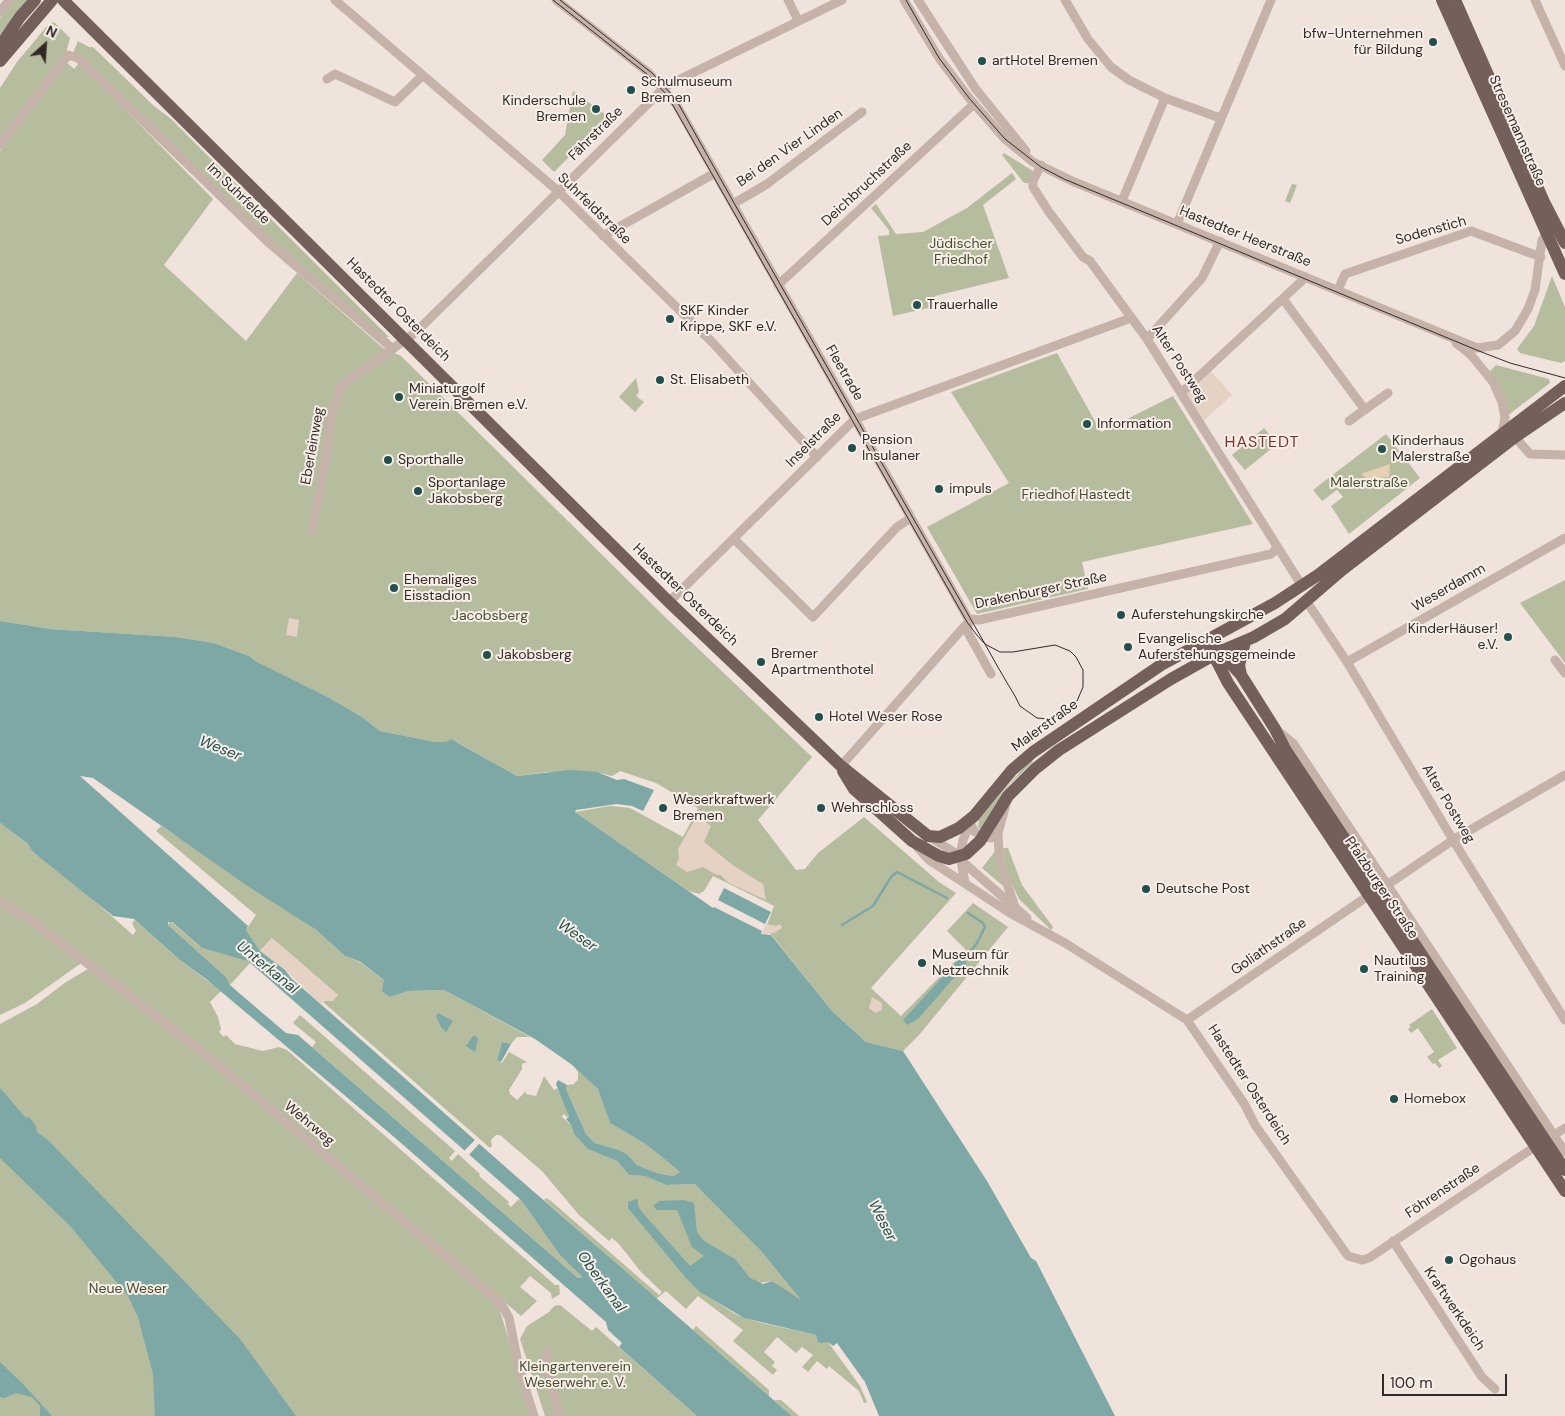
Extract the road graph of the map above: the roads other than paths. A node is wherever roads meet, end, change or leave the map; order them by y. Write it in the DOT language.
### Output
graph roads {
  1 [pos="9,0"];
  2 [pos="35,0"];
  3 [pos="52,0"];
  4 [pos="63,0"];
  5 [pos="335,0"];
  6 [pos="556,0"];
  7 [pos="788,0"];
  8 [pos="842,0"];
  9 [pos="904,0"];
  10 [pos="918,0"];
  11 [pos="1065,0"];
  12 [pos="1272,0"];
  13 [pos="1442,0"];
  14 [pos="1455,0"];
  15 [pos="1535,0"];
  16 [pos="0,12"];
  17 [pos="798,20"];
  18 [pos="0,46"];
  19 [pos="0,61"];
  20 [pos="1565,66"];
  21 [pos="422,76"];
  22 [pos="327,79"];
  23 [pos="664,88"];
  24 [pos="1165,98"];
  25 [pos="974,104"];
  26 [pos="862,112"];
  27 [pos="1220,118"];
  28 [pos="0,145"];
  29 [pos="1041,165"];
  30 [pos="715,173"];
  31 [pos="558,191"];
  32 [pos="1122,201"];
  33 [pos="732,204"];
  34 [pos="1177,224"];
  35 [pos="1547,233"];
  36 [pos="603,236"];
  37 [pos="1220,241"];
  38 [pos="1565,243"];
  39 [pos="1541,257"];
  40 [pos="1565,274"];
  41 [pos="1306,277"];
  42 [pos="778,285"];
  43 [pos="1338,290"];
  44 [pos="1283,300"];
  45 [pos="1131,318"];
  46 [pos="1438,333"];
  47 [pos="1147,339"];
  48 [pos="406,340"];
  49 [pos="393,349"];
  50 [pos="1565,386"];
  51 [pos="1182,393"];
  52 [pos="1388,393"];
  53 [pos="1565,404"];
  54 [pos="1364,410"];
  55 [pos="855,419"];
  56 [pos="1349,421"];
  57 [pos="1502,433"];
  58 [pos="1515,437"];
  59 [pos="1565,455"];
  60 [pos="817,457"];
  61 [pos="911,518"];
  62 [pos="312,531"];
  63 [pos="1565,538"];
  64 [pos="734,539"];
  65 [pos="1277,548"];
  66 [pos="1302,586"];
  67 [pos="670,602"];
  68 [pos="1308,602"];
  69 [pos="969,620"];
  70 [pos="1208,638"];
  71 [pos="1245,642"];
  72 [pos="1216,654"];
  73 [pos="1555,660"];
  74 [pos="1346,662"];
  75 [pos="1565,673"];
  76 [pos="991,674"];
  77 [pos="1241,675"];
  78 [pos="1275,729"];
  79 [pos="841,766"];
  80 [pos="1563,779"];
  81 [pos="1008,796"];
  82 [pos="972,820"];
  83 [pos="998,834"];
  84 [pos="928,836"];
  85 [pos="982,837"];
  86 [pos="1453,840"];
  87 [pos="912,842"];
  88 [pos="960,856"];
  89 [pos="965,883"];
  90 [pos="1387,885"];
  91 [pos="1368,896"];
  92 [pos="0,901"];
  93 [pos="1015,907"];
  94 [pos="1037,926"];
  95 [pos="1187,1020"];
  96 [pos="1565,1020"];
  97 [pos="1565,1128"];
  98 [pos="1544,1141"];
  99 [pos="1565,1152"];
  100 [pos="1565,1170"];
  101 [pos="1565,1191"];
  102 [pos="1393,1241"];
  103 [pos="1354,1259"];
  104 [pos="548,1352"];
  105 [pos="1495,1389"];
  106 [pos="534,1416"];
  107 [pos="559,1416"];
  1 -- 16 [label="street"];
  2 -- 18 [label="main road"];
  3 -- 19 [label="main road"];
  4 -- 48 [label="main road, Hastedter Osterdeich"];
  5 -- 21 [label="street, Suhrfeldstraße"];
  6 -- 23 [label="street, Fleetrade"];
  7 -- 17 [label="street"];
  8 -- 17 [label="street, Fährstraße"];
  9 -- 25 [label="street, Hastedter Heerstraße"];
  10 -- 29 [label="street, Hastedter Heerstraße"];
  11 -- 24 [label="street"];
  12 -- 27 [label="street"];
  13 -- 35 [label="main road, Stresemannstraße"];
  14 -- 38 [label="main road, Stresemannstraße"];
  15 -- 20 [label="street"];
  17 -- 23 [label="street, Fährstraße"];
  21 -- 22 [label="street"];
  21 -- 31 [label="street, Suhrfeldstraße"];
  23 -- 30 [label="street, Fleetrade"];
  23 -- 31 [label="street, Fährstraße"];
  24 -- 27 [label="street"];
  24 -- 32 [label="street"];
  25 -- 29 [label="street, Hastedter Heerstraße"];
  25 -- 42 [label="street, Deichbruchstraße"];
  26 -- 33 [label="street, Bei den Vier Linden"];
  27 -- 34 [label="street"];
  28 -- 49 [label="street, Im Suhrfelde"];
  29 -- 32 [label="street, Hastedter Heerstraße"];
  29 -- 45 [label="street, Alter Postweg"];
  30 -- 33 [label="street, Fleetrade"];
  30 -- 36 [label="street"];
  31 -- 36 [label="street, Suhrfeldstraße"];
  31 -- 48 [label="street, Fährstraße"];
  32 -- 34 [label="street, Hastedter Heerstraße"];
  33 -- 42 [label="street, Fleetrade"];
  34 -- 37 [label="street, Hastedter Heerstraße"];
  35 -- 39 [label="street"];
  35 -- 40 [label="main road, Stresemannstraße"];
  36 -- 60 [label="street, Suhrfeldstraße"];
  37 -- 41 [label="street, Hastedter Heerstraße"];
  37 -- 47 [label="street"];
  39 -- 43 [label="street, Sodenstich"];
  39 -- 46 [label="street, Hastedter Heerstraße"];
  41 -- 43 [label="street, Hastedter Heerstraße"];
  41 -- 44 [label="street"];
  42 -- 55 [label="street, Fleetrade"];
  43 -- 46 [label="street, Hastedter Heerstraße"];
  44 -- 51 [label="street"];
  44 -- 54 [label="street"];
  45 -- 47 [label="street, Alter Postweg"];
  45 -- 55 [label="street, Inselstraße"];
  46 -- 57 [label="street, Hastedter Heerstraße"];
  47 -- 51 [label="street, Alter Postweg"];
  48 -- 49 [label="street, Eberleinweg"];
  48 -- 67 [label="main road, Hastedter Osterdeich"];
  49 -- 62 [label="street, Eberleinweg"];
  50 -- 57 [label="main road, Malerstraße"];
  51 -- 65 [label="street, Alter Postweg"];
  52 -- 54 [label="street"];
  53 -- 58 [label="main road, Malerstraße"];
  54 -- 56 [label="street"];
  55 -- 60 [label="street, Inselstraße"];
  55 -- 61 [label="street, Fleetrade"];
  57 -- 66 [label="main road, Malerstraße"];
  58 -- 59 [label="street"];
  58 -- 68 [label="main road, Malerstraße"];
  60 -- 64 [label="street, Inselstraße"];
  61 -- 64 [label="street"];
  61 -- 69 [label="street, Fleetrade"];
  63 -- 74 [label="street, Weserdamm"];
  64 -- 67 [label="street, Inselstraße"];
  65 -- 66 [label="street, Alter Postweg"];
  65 -- 69 [label="street, Drakenburger Straße"];
  66 -- 70 [label="main road, Malerstraße"];
  67 -- 79 [label="main road, Hastedter Osterdeich"];
  68 -- 71 [label="main road, Malerstraße"];
  68 -- 74 [label="street, Alter Postweg"];
  69 -- 76 [label="street, Fleetrade"];
  69 -- 79 [label="street, Drakenburger Straße"];
  70 -- 72 [label="main road, Pfalzburger Straße"];
  70 -- 82 [label="main road, Malerstraße"];
  71 -- 72 [label="main road, Malerstraße"];
  71 -- 77 [label="main road"];
  72 -- 77 [label="main road, Pfalzburger Straße"];
  72 -- 81 [label="main road, Malerstraße"];
  72 -- 91 [label="main road, Pfalzburger Straße"];
  73 -- 75 [label="street"];
  74 -- 86 [label="street, Alter Postweg"];
  77 -- 78 [label="main road, Pfalzburger Straße"];
  78 -- 90 [label="street, Pfalzburger Straße"];
  78 -- 98 [label="main road, Pfalzburger Straße"];
  79 -- 84 [label="main road, Hastedter Osterdeich"];
  79 -- 87 [label="main road, Hastedter Osterdeich"];
  80 -- 86 [label="street"];
  81 -- 83 [label="street"];
  81 -- 85 [label="main road, Malerstraße"];
  82 -- 84 [label="main road, Malerstraße"];
  82 -- 85 [label="street"];
  82 -- 88 [label="street, Malerstraße"];
  83 -- 85 [label="street"];
  83 -- 93 [label="street"];
  84 -- 88 [label="street, Hastedter Osterdeich"];
  85 -- 88 [label="main road, Malerstraße"];
  86 -- 90 [label="street"];
  86 -- 96 [label="street, Alter Postweg"];
  87 -- 88 [label="main road"];
  87 -- 89 [label="street, Hastedter Osterdeich"];
  88 -- 89 [label="street, Malerstraße"];
  88 -- 93 [label="street, Hastedter Osterdeich"];
  89 -- 94 [label="street, Hastedter Osterdeich"];
  90 -- 98 [label="street, Pfalzburger Straße"];
  91 -- 95 [label="street, Goliathstraße"];
  91 -- 98 [label="main road, Pfalzburger Straße"];
  92 -- 106 [label="street, Wehrweg"];
  93 -- 94 [label="street, Hastedter Osterdeich"];
  94 -- 95 [label="street, Hastedter Osterdeich"];
  95 -- 103 [label="street, Hastedter Osterdeich"];
  97 -- 98 [label="street, Föhrenstraße"];
  98 -- 99 [label="street, Pfalzburger Straße"];
  98 -- 100 [label="main road, Pfalzburger Straße"];
  98 -- 101 [label="main road, Pfalzburger Straße"];
  98 -- 102 [label="street, Föhrenstraße"];
  102 -- 103 [label="street, Föhrenstraße"];
  102 -- 105 [label="street, Kraftwerkdeich"];
  104 -- 107 [label="street"];
}
